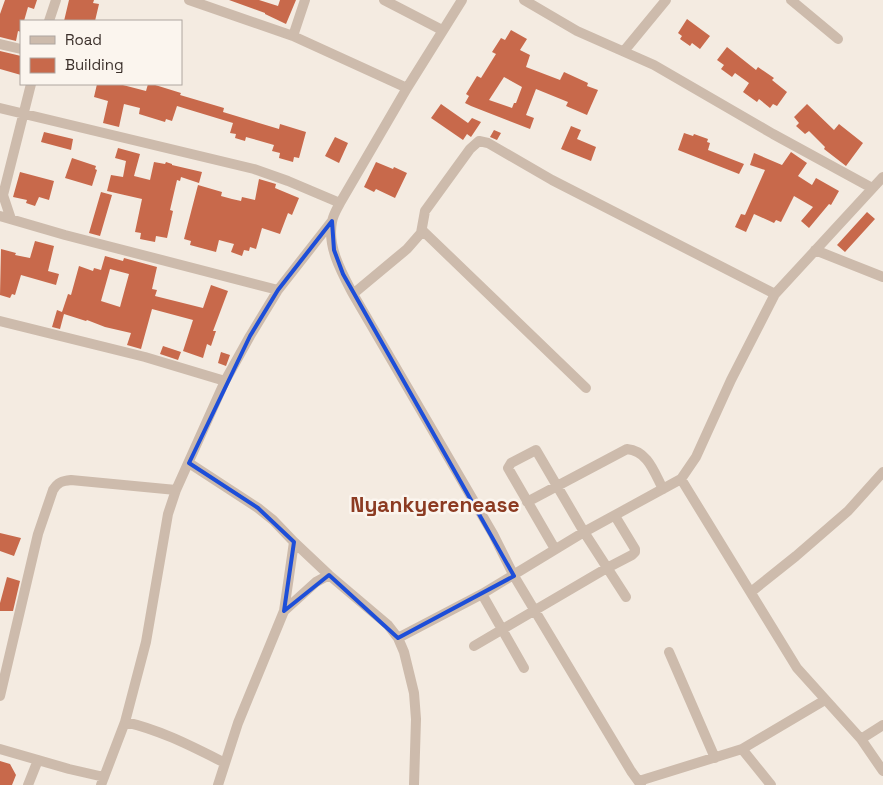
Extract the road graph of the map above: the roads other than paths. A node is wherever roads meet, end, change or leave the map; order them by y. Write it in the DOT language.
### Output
graph roads {
  1 [pos="56,0"];
  2 [pos="189,0"];
  3 [pos="305,0"];
  4 [pos="384,0"];
  5 [pos="462,0"];
  6 [pos="524,0"];
  7 [pos="666,0"];
  8 [pos="791,0"];
  9 [pos="49,20"];
  10 [pos="442,30"];
  11 [pos="293,36"];
  12 [pos="838,39"];
  13 [pos="0,44"];
  14 [pos="20,48"];
  15 [pos="624,51"];
  16 [pos="31,85"];
  17 [pos="407,88"];
  18 [pos="0,108"];
  19 [pos="23,114"];
  20 [pos="883,177"];
  21 [pos="872,188"];
  22 [pos="1,196"];
  23 [pos="340,203"];
  24 [pos="0,216"];
  25 [pos="11,219"];
  26 [pos="332,221"];
  27 [pos="422,230"];
  28 [pos="815,250"];
  29 [pos="883,277"];
  30 [pos="278,290"];
  31 [pos="354,294"];
  32 [pos="774,294"];
  33 [pos="0,321"];
  34 [pos="225,381"];
  35 [pos="586,388"];
  36 [pos="189,463"];
  37 [pos="883,472"];
  38 [pos="681,479"];
  39 [pos="557,485"];
  40 [pos="663,489"];
  41 [pos="176,490"];
  42 [pos="527,502"];
  43 [pos="615,516"];
  44 [pos="584,532"];
  45 [pos="294,542"];
  46 [pos="554,549"];
  47 [pos="607,568"];
  48 [pos="329,575"];
  49 [pos="514,576"];
  50 [pos="751,592"];
  51 [pos="482,594"];
  52 [pos="626,597"];
  53 [pos="284,611"];
  54 [pos="536,611"];
  55 [pos="503,631"];
  56 [pos="398,638"];
  57 [pos="474,646"];
  58 [pos="669,652"];
  59 [pos="524,668"];
  60 [pos="0,696"];
  61 [pos="825,700"];
  62 [pos="126,722"];
  63 [pos="883,724"];
  64 [pos="861,739"];
  65 [pos="0,749"];
  66 [pos="742,749"];
  67 [pos="715,758"];
  68 [pos="38,760"];
  69 [pos="226,763"];
  70 [pos="883,771"];
  71 [pos="102,781"];
  72 [pos="640,783"];
  73 [pos="28,785"];
  74 [pos="218,785"];
  75 [pos="414,785"];
  76 [pos="772,785"];
  1 -- 9 [label="street"];
  2 -- 11 [label="street"];
  3 -- 11 [label="street"];
  4 -- 10 [label="street"];
  5 -- 10 [label="street"];
  6 -- 15 [label="street"];
  7 -- 15 [label="street"];
  8 -- 12 [label="street"];
  10 -- 17 [label="street"];
  11 -- 17 [label="street"];
  13 -- 14 [label="street"];
  15 -- 21 [label="street"];
  16 -- 19 [label="street"];
  17 -- 23 [label="street"];
  18 -- 19 [label="street"];
  19 -- 22 [label="street"];
  19 -- 23 [label="street"];
  20 -- 21 [label="street"];
  21 -- 28 [label="street"];
  22 -- 25 [label="street"];
  23 -- 26 [label="street"];
  24 -- 25 [label="street"];
  25 -- 30 [label="street"];
  26 -- 30 [label="street"];
  26 -- 31 [label="street"];
  27 -- 31 [label="street"];
  27 -- 32 [label="street"];
  27 -- 35 [label="street"];
  28 -- 29 [label="street"];
  28 -- 32 [label="street"];
  30 -- 34 [label="street"];
  31 -- 49 [label="street"];
  32 -- 38 [label="street"];
  33 -- 34 [label="street"];
  34 -- 36 [label="street"];
  36 -- 41 [label="street"];
  36 -- 45 [label="street"];
  37 -- 50 [label="street"];
  38 -- 40 [label="street"];
  38 -- 50 [label="street"];
  39 -- 40 [label="street"];
  39 -- 42 [label="street"];
  39 -- 42 [label="street"];
  39 -- 44 [label="street"];
  40 -- 43 [label="street"];
  41 -- 60 [label="street"];
  41 -- 62 [label="street"];
  42 -- 46 [label="street"];
  43 -- 44 [label="street"];
  43 -- 47 [label="street"];
  44 -- 46 [label="street"];
  44 -- 47 [label="street"];
  45 -- 48 [label="street"];
  45 -- 53 [label="street"];
  46 -- 49 [label="street"];
  47 -- 52 [label="street"];
  47 -- 54 [label="street"];
  48 -- 53 [label="street"];
  48 -- 56 [label="street"];
  49 -- 51 [label="street"];
  49 -- 54 [label="street"];
  50 -- 61 [label="street"];
  51 -- 55 [label="street"];
  51 -- 56 [label="street"];
  53 -- 69 [label="street"];
  54 -- 55 [label="street"];
  54 -- 72 [label="street"];
  55 -- 57 [label="street"];
  55 -- 59 [label="street"];
  56 -- 75 [label="street"];
  58 -- 67 [label="street"];
  61 -- 64 [label="street"];
  61 -- 66 [label="street"];
  62 -- 69 [label="street"];
  62 -- 71 [label="street"];
  63 -- 64 [label="street"];
  64 -- 70 [label="street"];
  65 -- 68 [label="street"];
  66 -- 67 [label="street"];
  66 -- 76 [label="street"];
  67 -- 72 [label="street"];
  68 -- 71 [label="street"];
  68 -- 73 [label="street"];
  69 -- 74 [label="street"];
}
